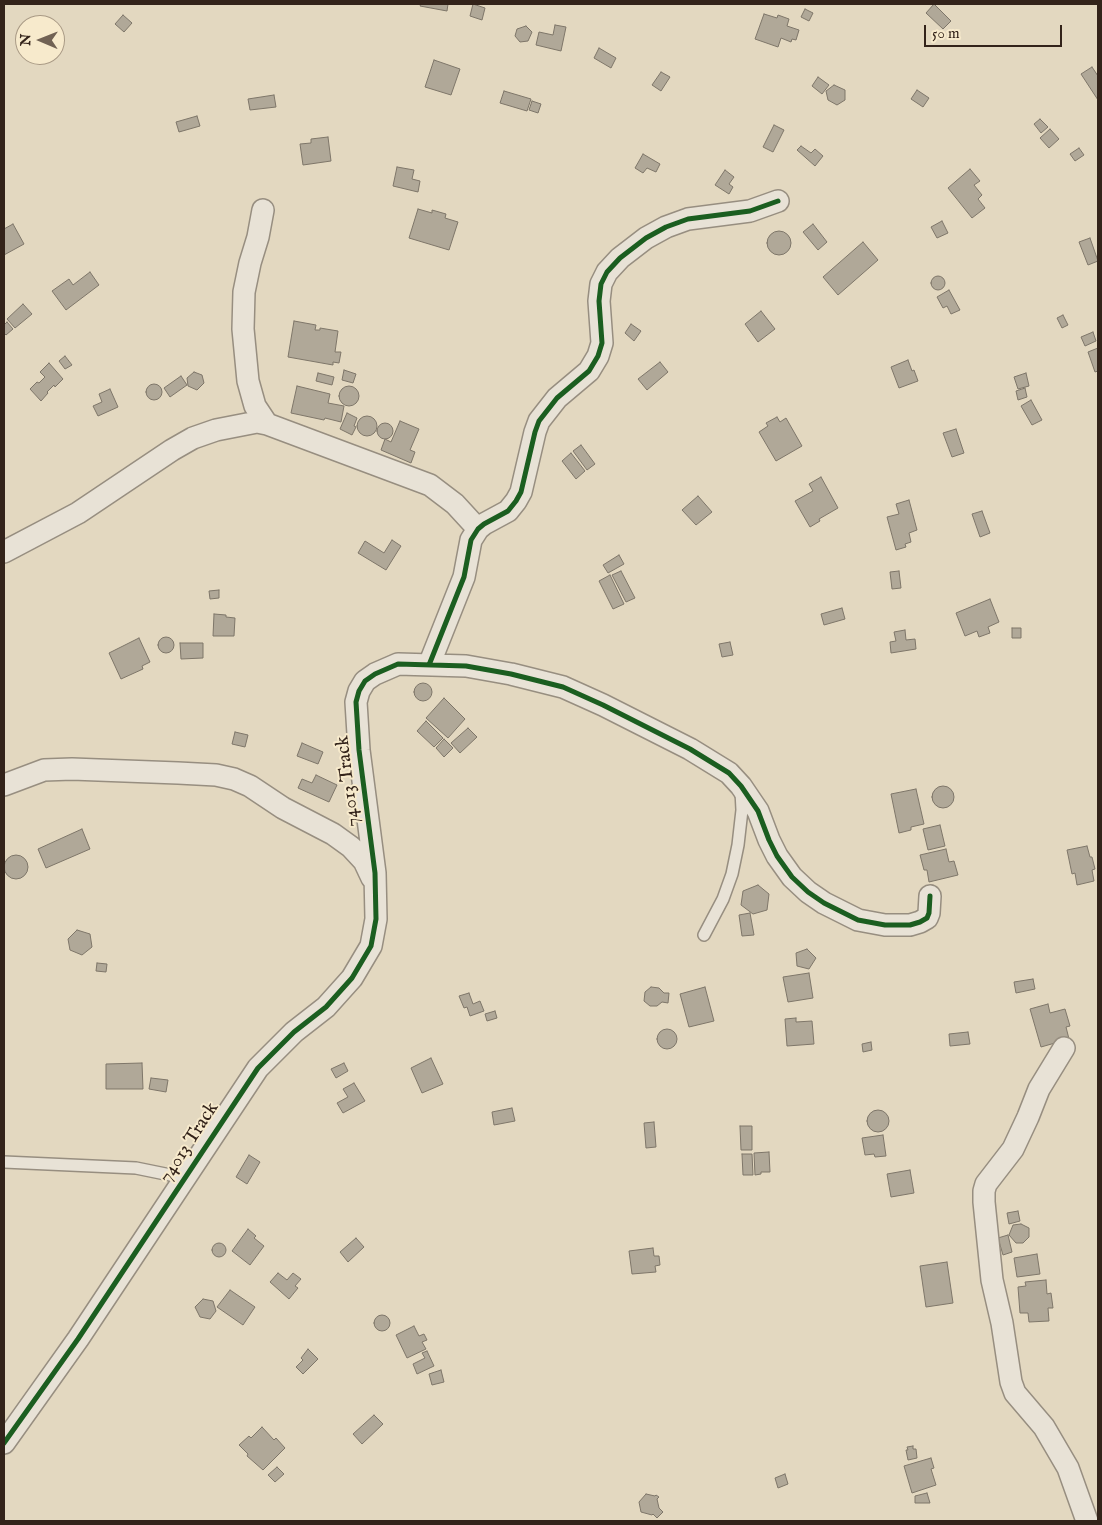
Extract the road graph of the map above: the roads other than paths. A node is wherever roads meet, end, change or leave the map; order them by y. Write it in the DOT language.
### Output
graph roads {
  1 [pos="778,201"];
  2 [pos="263,210"];
  3 [pos="267,424"];
  4 [pos="478,529"];
  5 [pos="4,552"];
  6 [pos="429,665"];
  7 [pos="4,785"];
  8 [pos="741,786"];
  9 [pos="375,885"];
  10 [pos="930,896"];
  11 [pos="704,935"];
  12 [pos="1064,1048"];
  13 [pos="4,1162"];
  14 [pos="185,1178"];
  15 [pos="4,1443"];
  16 [pos="1087,1521"];
  1 -- 4 [label="street"];
  2 -- 3 [label="street"];
  3 -- 4 [label="street"];
  3 -- 5 [label="street"];
  4 -- 6 [label="street"];
  6 -- 8 [label="street, 74013 Track"];
  6 -- 9 [label="street, 74013 Track"];
  7 -- 9 [label="street"];
  8 -- 10 [label="street, 74013 Track"];
  8 -- 11 [label="lane"];
  9 -- 14 [label="street, 74013 Track"];
  12 -- 16 [label="street"];
  13 -- 14 [label="lane"];
  14 -- 15 [label="street, 74013 Track"];
}
